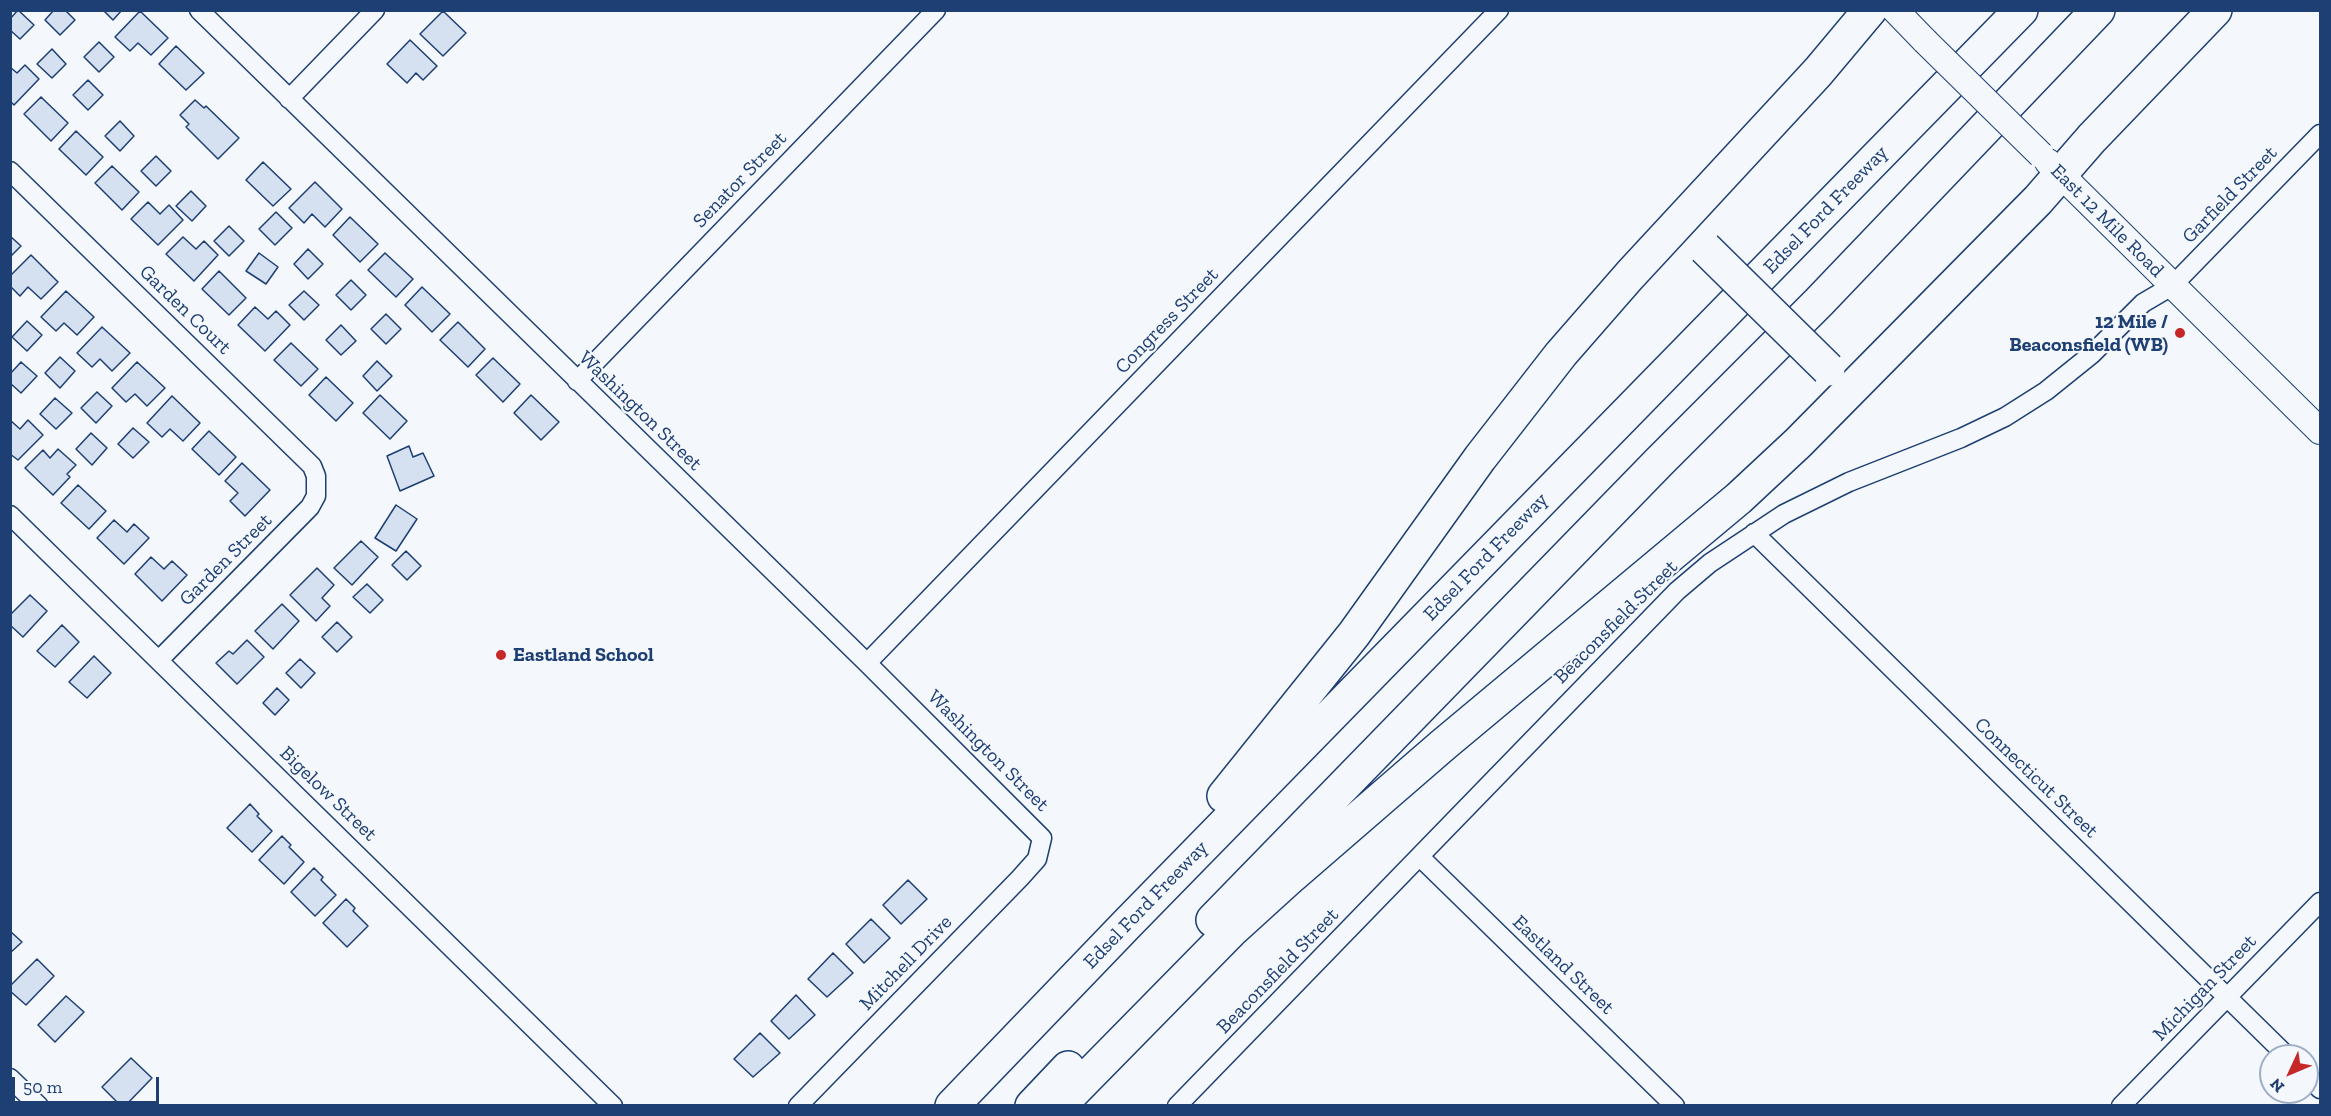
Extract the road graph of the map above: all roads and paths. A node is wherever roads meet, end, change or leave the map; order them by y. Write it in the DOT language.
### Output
graph roads {
  1 [pos="199,10"];
  2 [pos="375,10"];
  3 [pos="936,10"];
  4 [pos="1499,10"];
  5 [pos="1870,10"];
  6 [pos="1895,10"];
  7 [pos="2021,10"];
  8 [pos="2098,10"];
  9 [pos="2216,10"];
  10 [pos="289,99"];
  11 [pos="2320,134"];
  12 [pos="2051,165"];
  13 [pos="10,171"];
  14 [pos="1693,206"];
  15 [pos="2172,286"];
  16 [pos="1866,375"];
  17 [pos="577,381"];
  18 [pos="2320,431"];
  19 [pos="317,488"];
  20 [pos="10,515"];
  21 [pos="1754,533"];
  22 [pos="159,660"];
  23 [pos="867,663"];
  24 [pos="1041,847"];
  25 [pos="1420,857"];
  26 [pos="2320,902"];
  27 [pos="1127,924"];
  28 [pos="2228,997"];
  29 [pos="2275,1044"];
  30 [pos="10,1078"];
  31 [pos="39,1106"];
  32 [pos="613,1106"];
  33 [pos="798,1106"];
  34 [pos="952,1106"];
  35 [pos="1032,1106"];
  36 [pos="1059,1106"];
  37 [pos="1177,1106"];
  38 [pos="1675,1106"];
  39 [pos="2121,1106"];
  1 -- 10 [label="street, Washington Street"];
  2 -- 10 [label="street"];
  3 -- 17 [label="street, Senator Street"];
  4 -- 23 [label="street, Congress Street"];
  5 -- 14 [label="highway"];
  6 -- 12 [label="main road, East 12 Mile Road, bridge"];
  7 -- 27 [label="highway, Edsel Ford Freeway"];
  8 -- 35 [label="highway"];
  9 -- 12 [label="highway"];
  10 -- 17 [label="street, Washington Street"];
  11 -- 15 [label="street, Garfield Street"];
  12 -- 15 [label="main road, East 12 Mile Road"];
  12 -- 16 [label="highway"];
  13 -- 19 [label="street, Garden Court"];
  14 -- 16 [label="highway, bridge"];
  14 -- 27 [label="highway"];
  15 -- 18 [label="main road, East 12 Mile Road"];
  15 -- 21 [label="street, Beaconsfield Street"];
  16 -- 36 [label="highway"];
  17 -- 23 [label="street, Washington Street"];
  19 -- 22 [label="street, Garden Street"];
  20 -- 22 [label="street, Bigelow Street"];
  21 -- 25 [label="street, Beaconsfield Street"];
  21 -- 28 [label="street, Connecticut Street"];
  22 -- 32 [label="street, Bigelow Street"];
  23 -- 24 [label="street, Washington Street"];
  24 -- 33 [label="street, Mitchell Drive"];
  25 -- 37 [label="street, Beaconsfield Street"];
  25 -- 38 [label="street, Eastland Street"];
  26 -- 28 [label="street, Michigan Street"];
  27 -- 34 [label="highway, Edsel Ford Freeway"];
  28 -- 29 [label="street, Connecticut Street"];
  28 -- 39 [label="street, Michigan Street"];
  30 -- 31 [label="street"];
}
